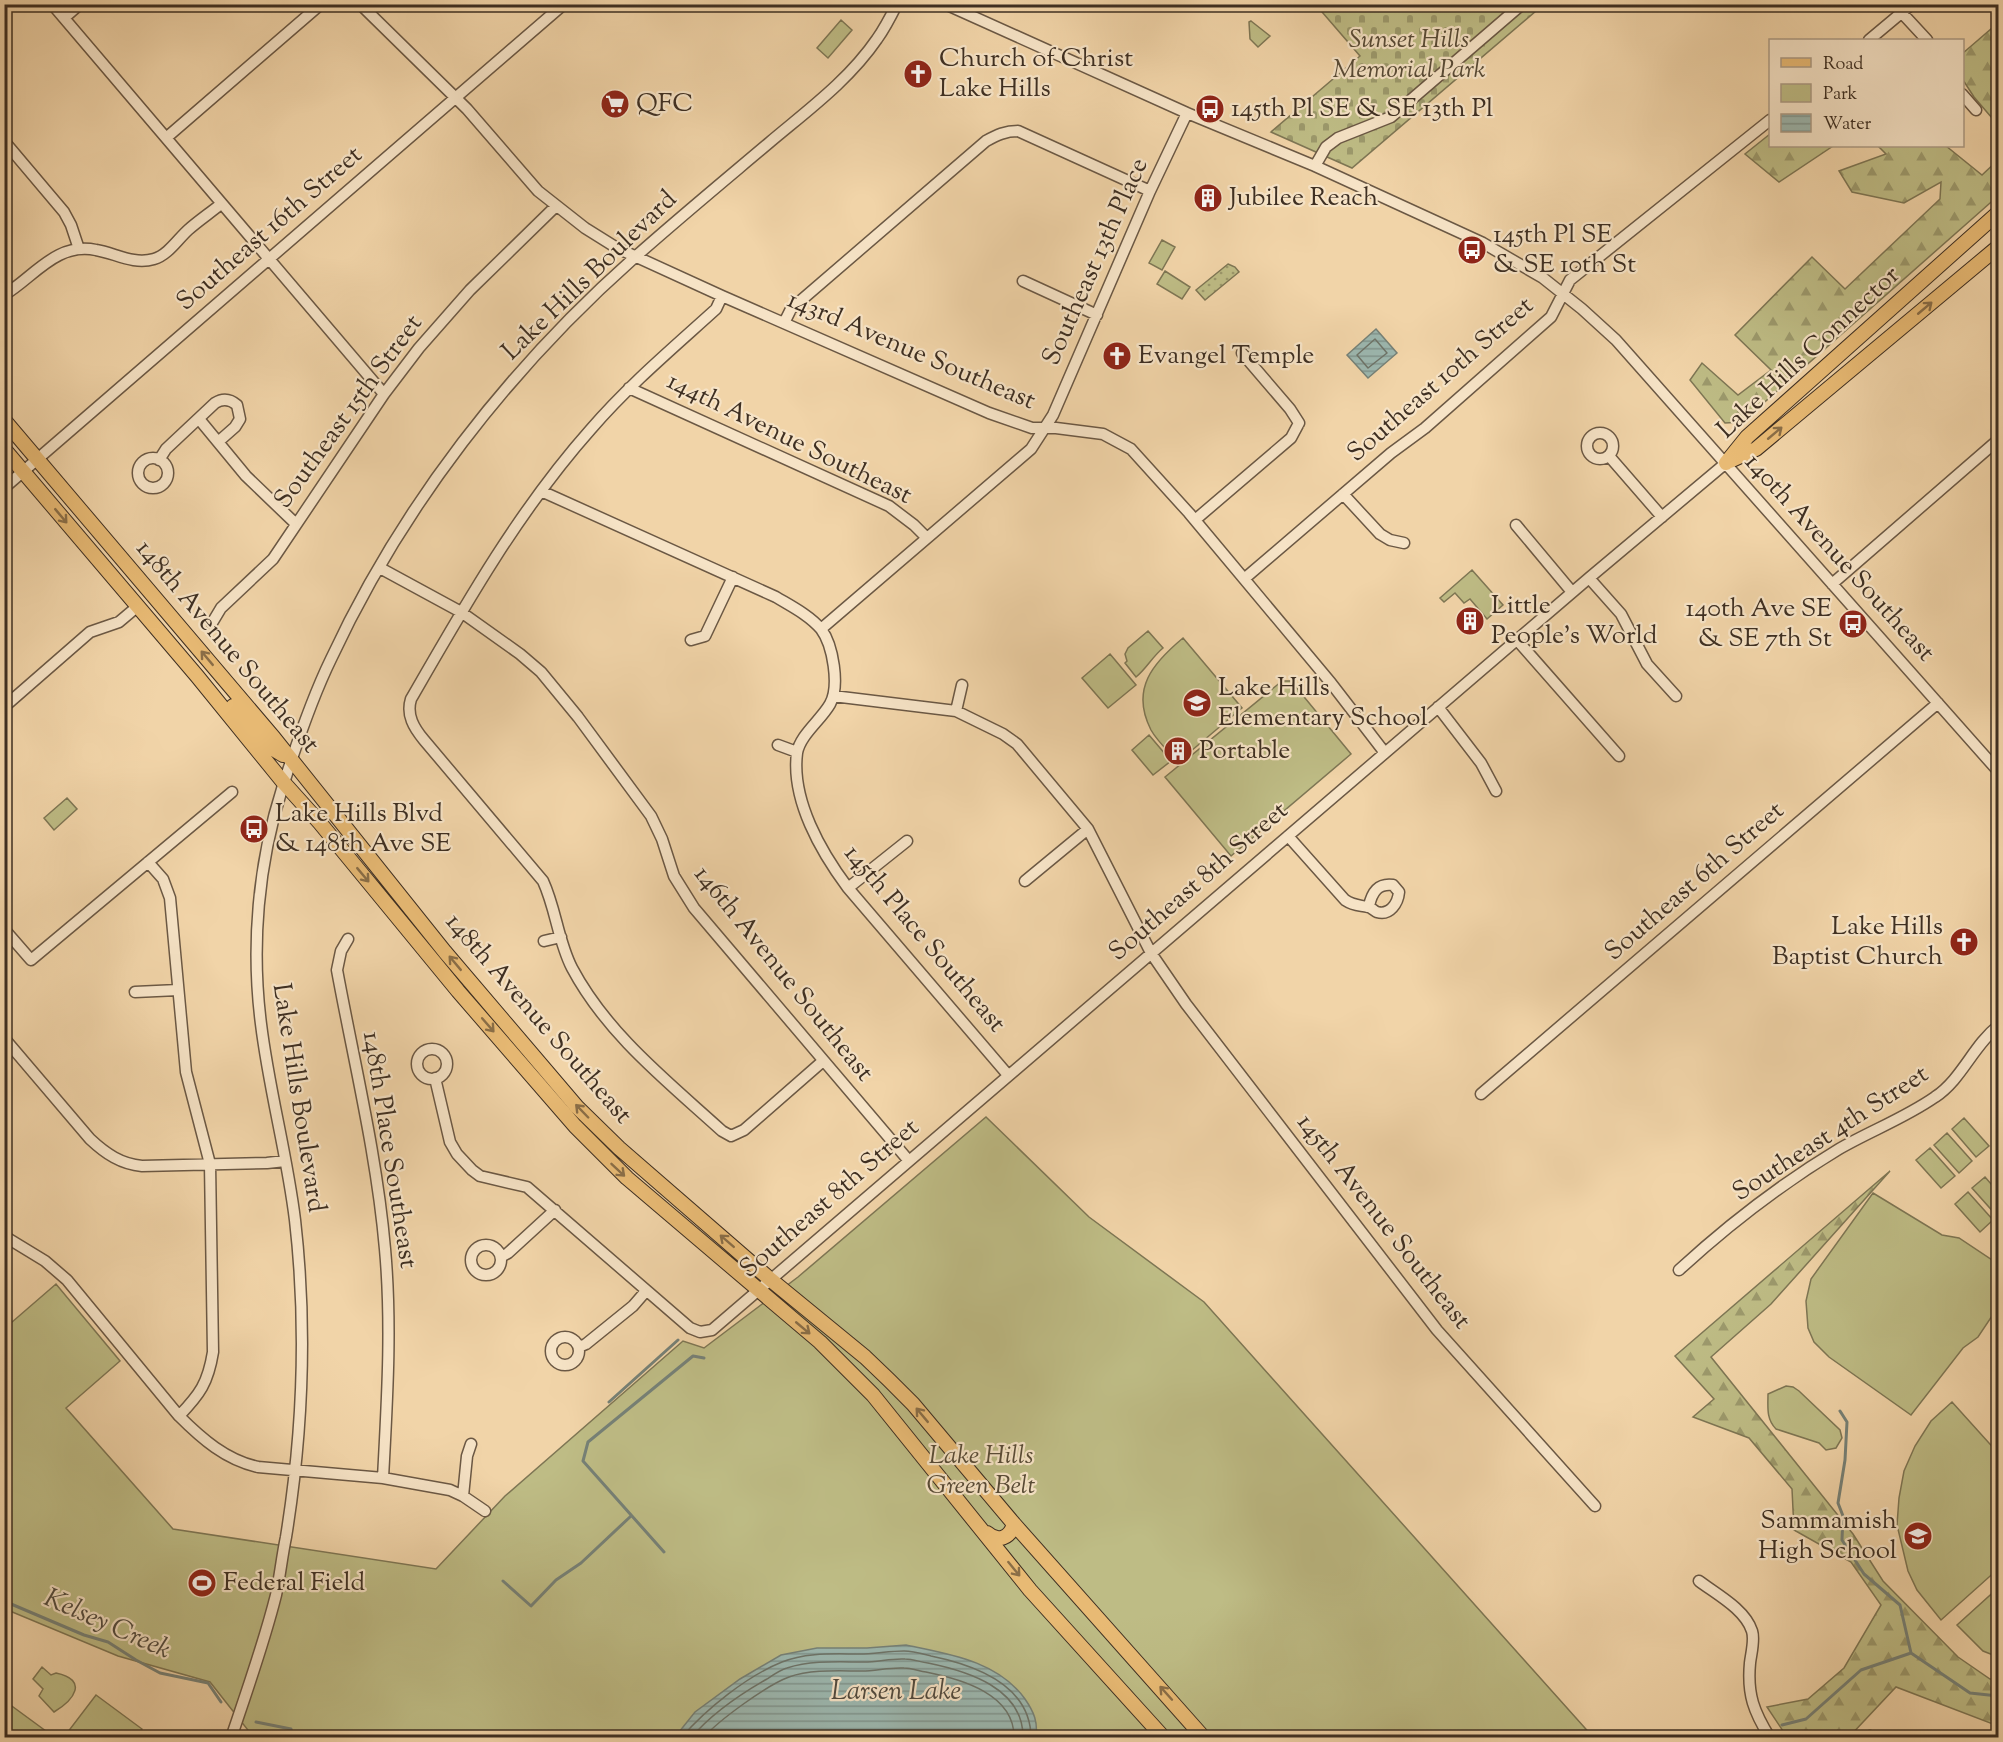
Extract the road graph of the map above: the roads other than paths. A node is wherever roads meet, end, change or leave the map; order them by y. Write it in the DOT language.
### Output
graph roads {
  1 [pos="52,4"];
  2 [pos="80,4"];
  3 [pos="321,4"];
  4 [pos="360,4"];
  5 [pos="564,4"];
  6 [pos="897,4"];
  7 [pos="945,4"];
  8 [pos="1912,4"];
  9 [pos="1520,6"];
  10 [pos="1902,13"];
  11 [pos="64,18"];
  12 [pos="1870,39"];
  13 [pos="1926,39"];
  14 [pos="1964,96"];
  15 [pos="456,98"];
  16 [pos="1976,110"];
  17 [pos="1187,113"];
  18 [pos="1769,121"];
  19 [pos="166,138"];
  20 [pos="4,141"];
  21 [pos="1315,166"];
  22 [pos="1150,191"];
  23 [pos="221,204"];
  24 [pos="555,207"];
  25 [pos="1998,213"];
  26 [pos="1998,247"];
  27 [pos="79,249"];
  28 [pos="636,256"];
  29 [pos="268,260"];
  30 [pos="1023,281"];
  31 [pos="1564,294"];
  32 [pos="4,295"];
  33 [pos="722,296"];
  34 [pos="1097,315"];
  35 [pos="784,323"];
  36 [pos="1242,353"];
  37 [pos="629,388"];
  38 [pos="384,394"];
  39 [pos="199,418"];
  40 [pos="4,420"];
  41 [pos="1045,428"];
  42 [pos="1998,440"];
  43 [pos="218,442"];
  44 [pos="4,449"];
  45 [pos="1609,456"];
  46 [pos="38,459"];
  47 [pos="159,460"];
  48 [pos="1726,464"];
  49 [pos="24,471"];
  50 [pos="4,488"];
  51 [pos="541,491"];
  52 [pos="1343,494"];
  53 [pos="1662,517"];
  54 [pos="1196,520"];
  55 [pos="296,524"];
  56 [pos="1516,525"];
  57 [pos="926,537"];
  58 [pos="1404,543"];
  59 [pos="380,567"];
  60 [pos="733,578"];
  61 [pos="1589,578"];
  62 [pos="1244,579"];
  63 [pos="1832,584"];
  64 [pos="1572,592"];
  65 [pos="138,606"];
  66 [pos="461,612"];
  67 [pos="212,623"];
  68 [pos="821,629"];
  69 [pos="691,640"];
  70 [pos="1517,640"];
  71 [pos="197,676"];
  72 [pos="962,685"];
  73 [pos="833,696"];
  74 [pos="1676,696"];
  75 [pos="1938,703"];
  76 [pos="4,707"];
  77 [pos="1438,707"];
  78 [pos="956,711"];
  79 [pos="778,745"];
  80 [pos="797,752"];
  81 [pos="1385,753"];
  82 [pos="1619,756"];
  83 [pos="292,760"];
  84 [pos="1998,771"];
  85 [pos="284,783"];
  86 [pos="1496,790"];
  87 [pos="232,792"];
  88 [pos="321,798"];
  89 [pos="1088,829"];
  90 [pos="1288,836"];
  91 [pos="907,841"];
  92 [pos="148,862"];
  93 [pos="1025,881"];
  94 [pos="848,888"];
  95 [pos="1369,906"];
  96 [pos="4,929"];
  97 [pos="561,937"];
  98 [pos="348,939"];
  99 [pos="544,941"];
  100 [pos="1150,953"];
  101 [pos="178,990"];
  102 [pos="135,992"];
  103 [pos="1998,1026"];
  104 [pos="4,1038"];
  105 [pos="823,1061"];
  106 [pos="1008,1075"];
  107 [pos="435,1078"];
  108 [pos="1481,1094"];
  109 [pos="285,1161"];
  110 [pos="909,1161"];
  111 [pos="210,1164"];
  112 [pos="555,1210"];
  113 [pos="4,1236"];
  114 [pos="501,1257"];
  115 [pos="1679,1270"];
  116 [pos="771,1280"];
  117 [pos="758,1290"];
  118 [pos="646,1291"];
  119 [pos="579,1347"];
  120 [pos="179,1416"];
  121 [pos="471,1444"];
  122 [pos="295,1470"];
  123 [pos="383,1478"];
  124 [pos="463,1496"];
  125 [pos="1595,1506"];
  126 [pos="485,1511"];
  127 [pos="977,1524"];
  128 [pos="1014,1524"];
  129 [pos="1699,1581"];
  130 [pos="231,1737"];
  131 [pos="1164,1737"];
  132 [pos="1204,1737"];
  133 [pos="1770,1737"];
  1 -- 11 [label="street"];
  2 -- 11 [label="street"];
  3 -- 19 [label="street"];
  4 -- 15 [label="street"];
  5 -- 15 [label="street, Southeast 16th Street"];
  6 -- 28 [label="street, Lake Hills Boulevard"];
  7 -- 17 [label="street"];
  8 -- 10 [label="street"];
  9 -- 21 [label="street"];
  10 -- 12 [label="street"];
  10 -- 13 [label="street"];
  11 -- 19 [label="street"];
  14 -- 16 [label="street"];
  15 -- 24 [label="street, 143rd Avenue Southeast"];
  15 -- 29 [label="street, Southeast 16th Street"];
  17 -- 21 [label="street"];
  17 -- 22 [label="street, Southeast 13th Place"];
  18 -- 31 [label="street, Southeast 10th Street"];
  19 -- 23 [label="street"];
  20 -- 27 [label="street"];
  21 -- 31 [label="street, 140th Avenue Southeast"];
  22 -- 34 [label="street, Southeast 13th Place"];
  22 -- 35 [label="street"];
  23 -- 27 [label="street"];
  23 -- 29 [label="street"];
  24 -- 28 [label="street, 143rd Avenue Southeast"];
  24 -- 38 [label="street, Southeast 15th Street"];
  25 -- 48 [label="main road, Lake Hills Connector"];
  48 -- 26 [label="main road, Lake Hills Connector, one-way"];
  27 -- 32 [label="street"];
  28 -- 33 [label="street, 143rd Avenue Southeast"];
  28 -- 59 [label="street, Lake Hills Boulevard"];
  29 -- 38 [label="street"];
  29 -- 46 [label="street, Southeast 16th Street"];
  30 -- 34 [label="street"];
  31 -- 48 [label="street, 140th Avenue Southeast"];
  31 -- 52 [label="street, Southeast 10th Street"];
  33 -- 35 [label="street, 143rd Avenue Southeast"];
  33 -- 37 [label="street"];
  34 -- 41 [label="street, Southeast 13th Place"];
  35 -- 41 [label="street, 143rd Avenue Southeast"];
  36 -- 54 [label="street"];
  37 -- 51 [label="street"];
  37 -- 57 [label="street, 144th Avenue Southeast"];
  38 -- 55 [label="street, Southeast 15th Street"];
  39 -- 43 [label="street"];
  39 -- 43 [label="street"];
  39 -- 47 [label="street"];
  40 -- 46 [label="main road, 148th Avenue Southeast"];
  41 -- 54 [label="street, 143rd Avenue Southeast"];
  41 -- 57 [label="street, Southeast 13th Place"];
  42 -- 63 [label="street"];
  43 -- 55 [label="street"];
  44 -- 49 [label="main road, 148th Avenue Southeast"];
  45 -- 53 [label="street"];
  46 -- 49 [label="street, Southeast 16th Street"];
  83 -- 46 [label="main road, 148th Avenue Southeast, one-way"];
  48 -- 53 [label="street, Southeast 8th Street"];
  48 -- 63 [label="street, 140th Avenue Southeast"];
  49 -- 50 [label="street, Southeast 16th Street"];
  49 -- 65 [label="main road, 148th Avenue Southeast, one-way"];
  51 -- 60 [label="street"];
  51 -- 66 [label="street"];
  52 -- 58 [label="street"];
  52 -- 62 [label="street, Southeast 10th Street"];
  53 -- 61 [label="street, Southeast 8th Street"];
  54 -- 62 [label="street, 143rd Avenue Southeast"];
  55 -- 67 [label="street, Southeast 15th Street"];
  56 -- 64 [label="street"];
  57 -- 68 [label="street, Southeast 13th Place"];
  59 -- 66 [label="street, 146th Avenue Southeast"];
  59 -- 83 [label="street, Lake Hills Boulevard"];
  60 -- 68 [label="street"];
  60 -- 69 [label="street"];
  61 -- 64 [label="street, Southeast 8th Street"];
  61 -- 74 [label="street"];
  62 -- 81 [label="street, 143rd Avenue Southeast"];
  63 -- 75 [label="street, 140th Avenue Southeast"];
  64 -- 70 [label="street, Southeast 8th Street"];
  65 -- 71 [label="main road, 148th Avenue Southeast"];
  65 -- 76 [label="street"];
  66 -- 97 [label="street"];
  66 -- 105 [label="street, 146th Avenue Southeast"];
  68 -- 73 [label="street"];
  70 -- 77 [label="street, Southeast 8th Street"];
  70 -- 82 [label="street"];
  71 -- 83 [label="main road"];
  71 -- 85 [label="main road, 148th Avenue Southeast"];
  72 -- 78 [label="street"];
  73 -- 78 [label="street, 145th Avenue Southeast"];
  73 -- 80 [label="street"];
  75 -- 84 [label="street, 140th Avenue Southeast"];
  75 -- 108 [label="street, Southeast 6th Street"];
  77 -- 81 [label="street, Southeast 8th Street"];
  77 -- 86 [label="street"];
  78 -- 89 [label="street, 145th Avenue Southeast"];
  79 -- 80 [label="street"];
  80 -- 94 [label="street, 145th Place Southeast"];
  81 -- 90 [label="street, Southeast 8th Street"];
  83 -- 85 [label="street, Lake Hills Boulevard"];
  83 -- 88 [label="main road, 148th Avenue Southeast"];
  85 -- 88 [label="main road"];
  85 -- 109 [label="street, Lake Hills Boulevard"];
  85 -- 117 [label="main road, 148th Avenue Southeast, one-way"];
  87 -- 92 [label="street"];
  116 -- 88 [label="main road, 148th Avenue Southeast, one-way"];
  89 -- 93 [label="street"];
  89 -- 100 [label="street, 145th Avenue Southeast"];
  90 -- 95 [label="street"];
  90 -- 100 [label="street, Southeast 8th Street"];
  91 -- 94 [label="street"];
  92 -- 96 [label="street"];
  92 -- 101 [label="street"];
  94 -- 106 [label="street, 145th Place Southeast"];
  97 -- 99 [label="street"];
  97 -- 105 [label="street"];
  98 -- 123 [label="street, 148th Place Southeast"];
  100 -- 106 [label="street, Southeast 8th Street"];
  100 -- 125 [label="street, 145th Avenue Southeast"];
  101 -- 102 [label="street"];
  101 -- 111 [label="street"];
  103 -- 115 [label="street, Southeast 4th Street"];
  104 -- 111 [label="street"];
  105 -- 110 [label="street, 146th Avenue Southeast"];
  106 -- 110 [label="street, Southeast 8th Street"];
  107 -- 112 [label="street"];
  109 -- 111 [label="street"];
  109 -- 122 [label="street, Lake Hills Boulevard"];
  110 -- 116 [label="street, Southeast 8th Street"];
  111 -- 120 [label="street"];
  112 -- 114 [label="street"];
  112 -- 118 [label="street"];
  113 -- 120 [label="street"];
  116 -- 117 [label="street, Southeast 8th Street"];
  128 -- 116 [label="main road, 148th Avenue Southeast, one-way"];
  117 -- 118 [label="street, Southeast 8th Street"];
  117 -- 127 [label="main road, 148th Avenue Southeast, one-way"];
  118 -- 119 [label="street"];
  120 -- 122 [label="street"];
  121 -- 124 [label="street"];
  122 -- 123 [label="street"];
  122 -- 130 [label="street, Lake Hills Boulevard"];
  123 -- 124 [label="street"];
  124 -- 126 [label="street"];
  127 -- 128 [label="main road"];
  127 -- 131 [label="main road, 148th Avenue Southeast, one-way"];
  132 -- 128 [label="main road, 148th Avenue Southeast, one-way"];
  129 -- 133 [label="street"];
}
